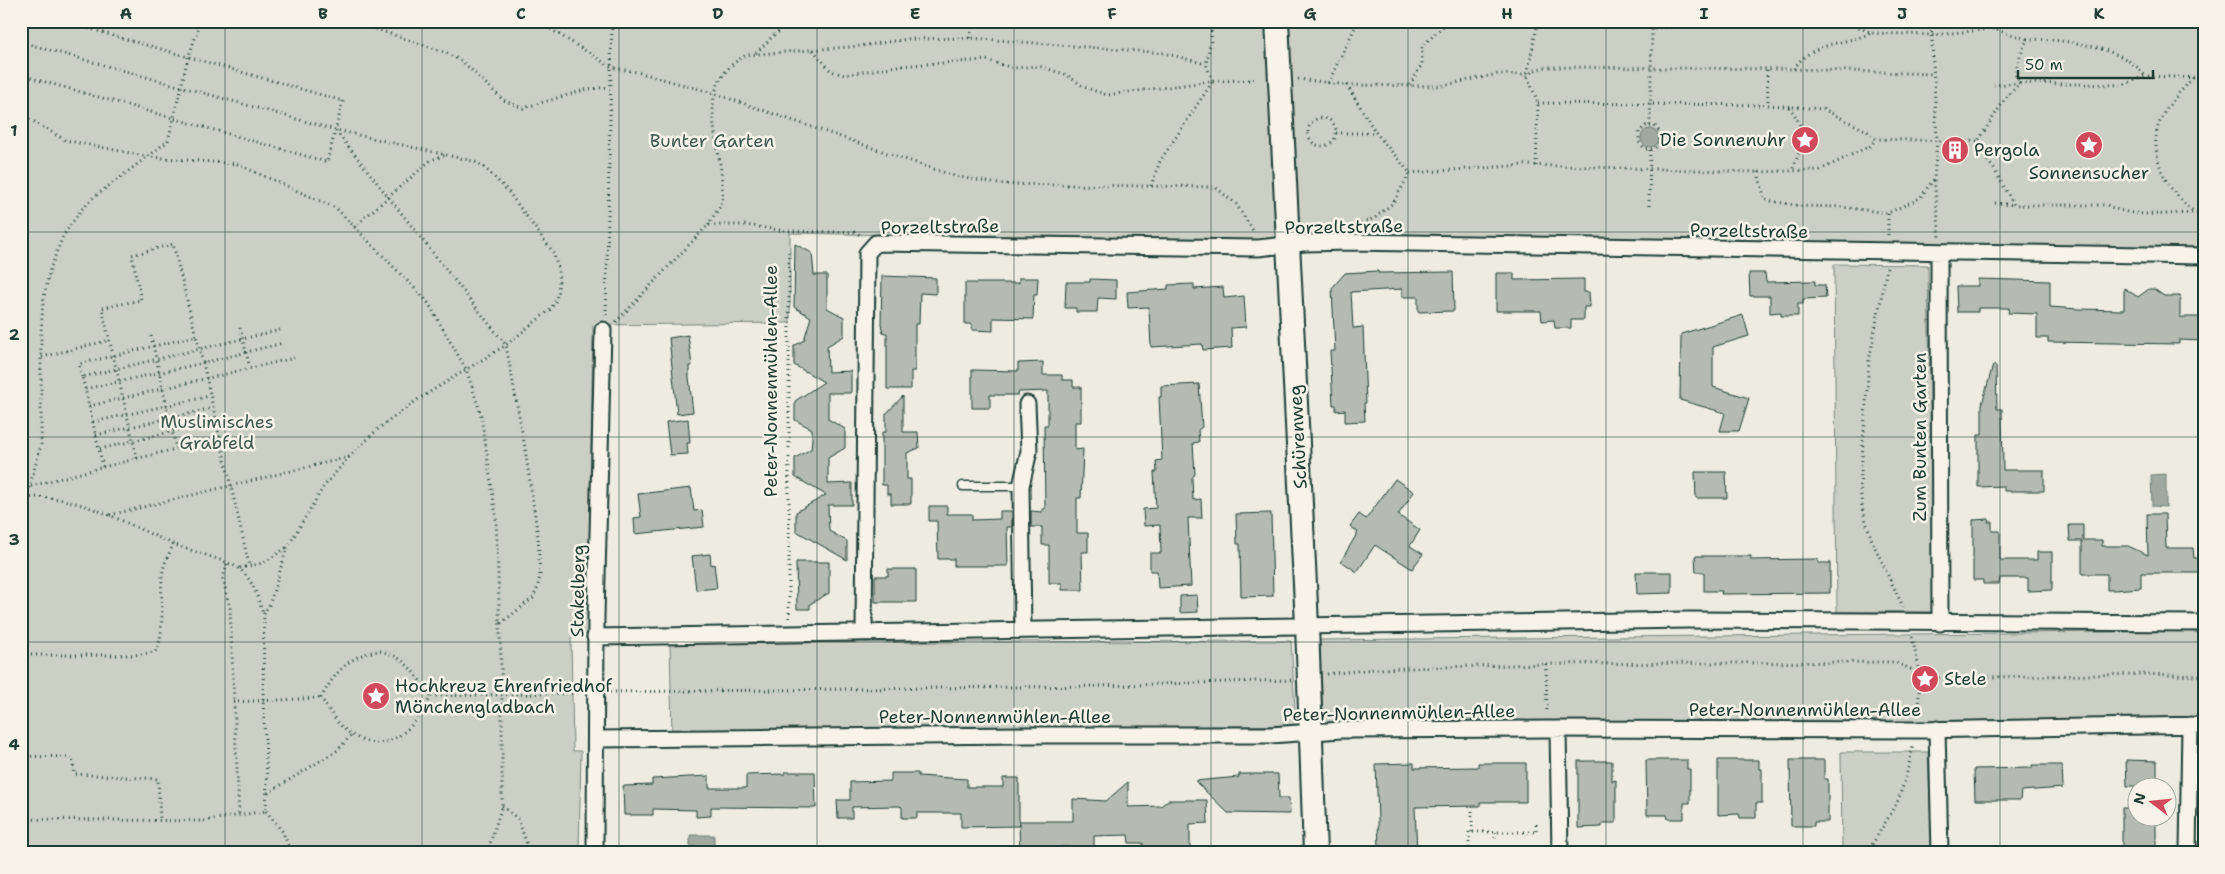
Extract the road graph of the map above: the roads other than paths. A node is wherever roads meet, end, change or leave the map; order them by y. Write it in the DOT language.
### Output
graph roads {
  1 [pos="1277,21"];
  2 [pos="1288,246"];
  3 [pos="1939,252"];
  4 [pos="2204,256"];
  5 [pos="603,330"];
  6 [pos="1027,404"];
  7 [pos="963,486"];
  8 [pos="1021,486"];
  9 [pos="1940,623"];
  10 [pos="2204,623"];
  11 [pos="1307,625"];
  12 [pos="1023,630"];
  13 [pos="864,631"];
  14 [pos="595,637"];
  15 [pos="2197,725"];
  16 [pos="1552,729"];
  17 [pos="1937,729"];
  18 [pos="1309,732"];
  19 [pos="596,739"];
  20 [pos="595,853"];
  21 [pos="1315,853"];
  22 [pos="1560,853"];
  23 [pos="1940,853"];
  24 [pos="2188,853"];
  1 -- 2 [label="main road, Schürenweg"];
  2 -- 3 [label="street, Porzeltstraße"];
  2 -- 11 [label="main road, Schürenweg"];
  2 -- 13 [label="street, Porzeltstraße"];
  3 -- 4 [label="street, Porzeltstraße"];
  3 -- 9 [label="street, Zum Bunten Garten"];
  5 -- 14 [label="street, Stakelberg"];
  6 -- 8 [label="street"];
  7 -- 8 [label="lane"];
  8 -- 12 [label="street"];
  9 -- 10 [label="street"];
  9 -- 11 [label="street"];
  11 -- 12 [label="street"];
  11 -- 18 [label="main road, Schürenweg"];
  12 -- 13 [label="street"];
  13 -- 14 [label="street"];
  14 -- 19 [label="street, Stakelberg"];
  15 -- 17 [label="street, Peter-Nonnenmühlen-Allee"];
  15 -- 24 [label="street"];
  16 -- 17 [label="street, Peter-Nonnenmühlen-Allee"];
  16 -- 18 [label="street, Peter-Nonnenmühlen-Allee"];
  16 -- 22 [label="street"];
  17 -- 23 [label="street"];
  18 -- 19 [label="street, Peter-Nonnenmühlen-Allee"];
  18 -- 21 [label="main road, Schürenweg"];
  19 -- 20 [label="street, Stakelberg"];
}
